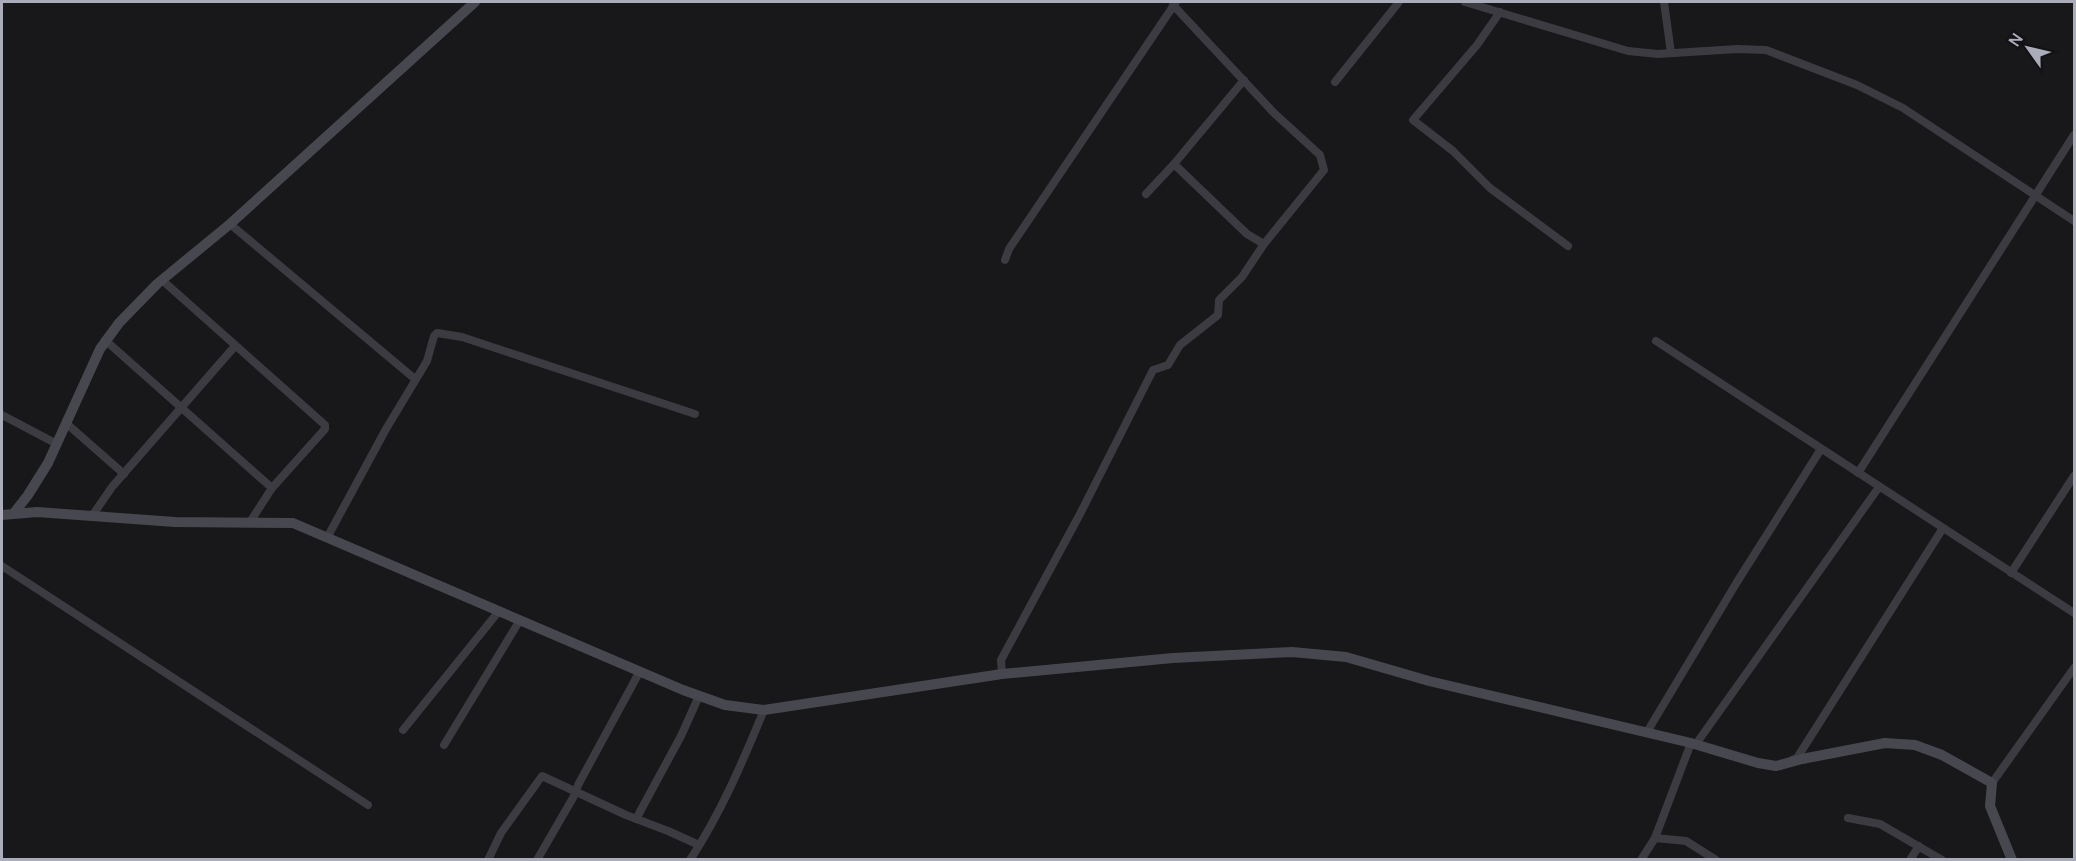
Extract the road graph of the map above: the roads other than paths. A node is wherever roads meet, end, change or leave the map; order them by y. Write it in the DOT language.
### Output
graph roads {
  1 [pos="476,2"];
  2 [pos="1399,2"];
  3 [pos="1464,2"];
  4 [pos="1664,2"];
  5 [pos="1175,3"];
  6 [pos="1500,12"];
  7 [pos="1671,53"];
  8 [pos="1244,80"];
  9 [pos="1335,82"];
  10 [pos="2074,135"];
  11 [pos="1174,164"];
  12 [pos="1146,194"];
  13 [pos="2036,196"];
  14 [pos="2074,221"];
  15 [pos="230,224"];
  16 [pos="1264,244"];
  17 [pos="1568,246"];
  18 [pos="1005,260"];
  19 [pos="162,280"];
  20 [pos="105,340"];
  21 [pos="1656,341"];
  22 [pos="235,346"];
  23 [pos="415,379"];
  24 [pos="182,408"];
  25 [pos="694,414"];
  26 [pos="2,416"];
  27 [pos="67,424"];
  28 [pos="57,444"];
  29 [pos="1821,449"];
  30 [pos="1857,472"];
  31 [pos="124,474"];
  32 [pos="2074,476"];
  33 [pos="1879,487"];
  34 [pos="272,488"];
  35 [pos="14,513"];
  36 [pos="2,515"];
  37 [pos="92,516"];
  38 [pos="250,522"];
  39 [pos="1942,528"];
  40 [pos="328,536"];
  41 [pos="2,566"];
  42 [pos="2011,573"];
  43 [pos="499,610"];
  44 [pos="2074,614"];
  45 [pos="520,620"];
  46 [pos="2074,668"];
  47 [pos="640,671"];
  48 [pos="1002,674"];
  49 [pos="699,696"];
  50 [pos="764,710"];
  51 [pos="403,730"];
  52 [pos="1647,732"];
  53 [pos="1693,743"];
  54 [pos="444,746"];
  55 [pos="1776,766"];
  56 [pos="1992,783"];
  57 [pos="576,791"];
  58 [pos="368,805"];
  59 [pos="1848,818"];
  60 [pos="636,819"];
  61 [pos="1655,838"];
  62 [pos="699,845"];
  63 [pos="1919,846"];
  64 [pos="488,860"];
  65 [pos="537,860"];
  66 [pos="690,860"];
  67 [pos="1641,860"];
  68 [pos="1716,860"];
  69 [pos="1910,860"];
  70 [pos="1942,860"];
  71 [pos="2012,860"];
  1 -- 15 [label="street"];
  2 -- 9 [label="street"];
  3 -- 6 [label="street"];
  4 -- 7 [label="street"];
  5 -- 8 [label="street"];
  5 -- 18 [label="street"];
  6 -- 7 [label="street"];
  6 -- 17 [label="street"];
  7 -- 13 [label="street"];
  8 -- 11 [label="street"];
  8 -- 16 [label="street"];
  10 -- 13 [label="street"];
  11 -- 12 [label="street"];
  11 -- 16 [label="street"];
  13 -- 14 [label="street"];
  13 -- 30 [label="street"];
  15 -- 19 [label="street"];
  15 -- 23 [label="street"];
  16 -- 48 [label="street"];
  19 -- 20 [label="street"];
  19 -- 22 [label="street"];
  20 -- 24 [label="street"];
  20 -- 27 [label="street"];
  21 -- 29 [label="street"];
  22 -- 24 [label="street"];
  22 -- 34 [label="street"];
  23 -- 25 [label="street"];
  23 -- 40 [label="street"];
  24 -- 31 [label="street"];
  24 -- 34 [label="street"];
  26 -- 28 [label="street"];
  27 -- 28 [label="street"];
  27 -- 31 [label="street"];
  28 -- 35 [label="street"];
  29 -- 30 [label="street"];
  29 -- 52 [label="street"];
  30 -- 33 [label="street"];
  31 -- 37 [label="street"];
  32 -- 42 [label="street"];
  33 -- 39 [label="street"];
  33 -- 53 [label="street"];
  34 -- 38 [label="street"];
  35 -- 36 [label="street"];
  35 -- 37 [label="street"];
  37 -- 38 [label="street"];
  38 -- 40 [label="street"];
  39 -- 42 [label="street"];
  39 -- 55 [label="street"];
  40 -- 43 [label="street"];
  41 -- 58 [label="street"];
  42 -- 44 [label="street"];
  43 -- 45 [label="street"];
  43 -- 51 [label="street"];
  45 -- 47 [label="street"];
  45 -- 54 [label="street"];
  46 -- 56 [label="street"];
  47 -- 49 [label="street"];
  47 -- 57 [label="street"];
  48 -- 50 [label="street"];
  48 -- 52 [label="street"];
  49 -- 50 [label="street"];
  49 -- 60 [label="street"];
  50 -- 62 [label="street"];
  52 -- 53 [label="street"];
  53 -- 55 [label="street"];
  53 -- 61 [label="street"];
  55 -- 56 [label="street"];
  56 -- 71 [label="street"];
  57 -- 60 [label="street"];
  57 -- 64 [label="street"];
  57 -- 65 [label="street"];
  59 -- 63 [label="street"];
  60 -- 62 [label="street"];
  61 -- 67 [label="street"];
  61 -- 68 [label="street"];
  62 -- 66 [label="street"];
  63 -- 69 [label="street"];
  63 -- 70 [label="street"];
}
